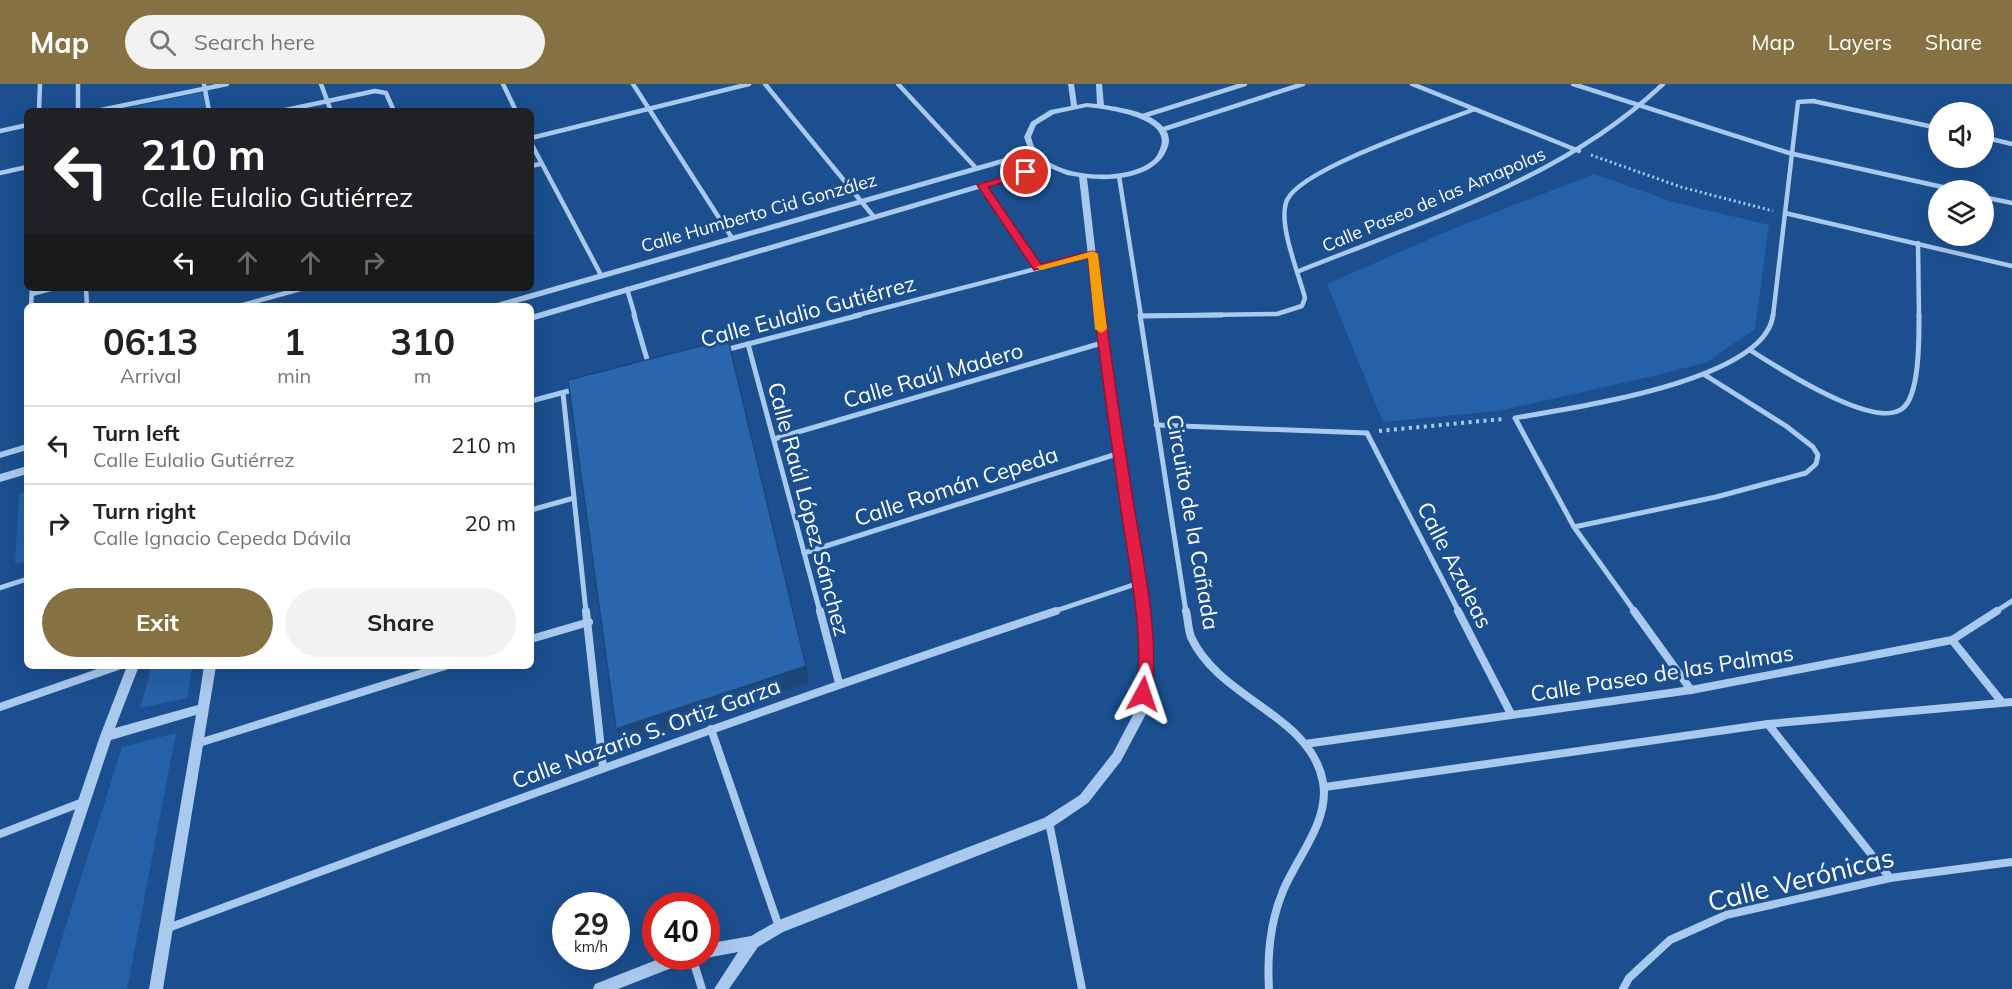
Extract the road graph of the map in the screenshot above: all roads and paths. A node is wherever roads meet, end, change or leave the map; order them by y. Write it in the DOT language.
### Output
graph roads {
  1 [pos="40,84"];
  2 [pos="78,84"];
  3 [pos="227,84"];
  4 [pos="321,84"];
  5 [pos="502,84"];
  6 [pos="633,84"];
  7 [pos="749,84"];
  8 [pos="765,84"];
  9 [pos="898,84"];
  10 [pos="1071,84"];
  11 [pos="1099,84"];
  12 [pos="1245,84"];
  13 [pos="1303,84"];
  14 [pos="1412,84"];
  15 [pos="1573,84"];
  16 [pos="1663,84"];
  17 [pos="205,86"];
  18 [pos="328,101"];
  19 [pos="1101,105"];
  20 [pos="1074,106"];
  21 [pos="1640,107"];
  22 [pos="39,108"];
  23 [pos="78,108"];
  24 [pos="109,108"];
  25 [pos="209,108"];
  26 [pos="295,108"];
  27 [pos="331,108"];
  28 [pos="393,108"];
  29 [pos="514,108"];
  30 [pos="649,108"];
  31 [pos="1475,110"];
  32 [pos="1143,116"];
  33 [pos="24,126"];
  34 [pos="1928,126"];
  35 [pos="1161,130"];
  36 [pos="0,131"];
  37 [pos="534,137"];
  38 [pos="1994,140"];
  39 [pos="2012,144"];
  40 [pos="534,150"];
  41 [pos="1579,150"];
  42 [pos="1032,153"];
  43 [pos="1789,153"];
  44 [pos="540,164"];
  45 [pos="534,165"];
  46 [pos="1049,166"];
  47 [pos="24,168"];
  48 [pos="976,168"];
  49 [pos="0,173"];
  50 [pos="1083,176"];
  51 [pos="1119,176"];
  52 [pos="1928,184"];
  53 [pos="982,185"];
  54 [pos="1994,199"];
  55 [pos="862,201"];
  56 [pos="2012,203"];
  57 [pos="1785,213"];
  58 [pos="874,216"];
  59 [pos="732,238"];
  60 [pos="1918,243"];
  61 [pos="1093,254"];
  62 [pos="2012,266"];
  63 [pos="1038,268"];
  64 [pos="1299,271"];
  65 [pos="601,275"];
  66 [pos="627,289"];
  67 [pos="293,291"];
  68 [pos="250,303"];
  69 [pos="506,303"];
  70 [pos="1140,316"];
  71 [pos="534,317"];
  72 [pos="1102,343"];
  73 [pos="748,344"];
  74 [pos="1750,350"];
  75 [pos="715,352"];
  76 [pos="660,366"];
  77 [pos="650,369"];
  78 [pos="639,372"];
  79 [pos="1705,375"];
  80 [pos="585,387"];
  81 [pos="563,393"];
  82 [pos="534,400"];
  83 [pos="1515,418"];
  84 [pos="1156,425"];
  85 [pos="1367,433"];
  86 [pos="774,439"];
  87 [pos="24,448"];
  88 [pos="1120,453"];
  89 [pos="0,455"];
  90 [pos="24,471"];
  91 [pos="0,478"];
  92 [pos="574,498"];
  93 [pos="534,509"];
  94 [pos="1574,527"];
  95 [pos="804,553"];
  96 [pos="24,580"];
  97 [pos="1139,583"];
  98 [pos="0,588"];
  99 [pos="2012,601"];
  100 [pos="589,621"];
  101 [pos="534,638"];
  102 [pos="1952,640"];
  103 [pos="109,669"];
  104 [pos="133,669"];
  105 [pos="210,669"];
  106 [pos="436,669"];
  107 [pos="839,683"];
  108 [pos="1691,690"];
  109 [pos="2001,701"];
  110 [pos="2012,702"];
  111 [pos="0,707"];
  112 [pos="204,708"];
  113 [pos="1511,714"];
  114 [pos="1768,724"];
  115 [pos="711,729"];
  116 [pos="106,736"];
  117 [pos="199,743"];
  118 [pos="1305,744"];
  119 [pos="603,766"];
  120 [pos="1325,787"];
  121 [pos="86,800"];
  122 [pos="1049,822"];
  123 [pos="0,834"];
  124 [pos="2012,862"];
  125 [pos="1890,878"];
  126 [pos="779,927"];
  127 [pos="168,928"];
  128 [pos="753,942"];
  129 [pos="720,948"];
  130 [pos="649,970"];
  131 [pos="696,970"];
  132 [pos="21,989"];
  133 [pos="156,989"];
  134 [pos="600,989"];
  135 [pos="702,989"];
  136 [pos="721,989"];
  137 [pos="1082,989"];
  138 [pos="1269,989"];
  139 [pos="1623,989"];
  1 -- 22 [label="street"];
  2 -- 23 [label="street"];
  3 -- 17 [label="street"];
  4 -- 18 [label="street"];
  5 -- 29 [label="street"];
  6 -- 30 [label="street"];
  7 -- 30 [label="street"];
  8 -- 55 [label="street"];
  9 -- 48 [label="street"];
  10 -- 20 [label="street"];
  11 -- 19 [label="street"];
  12 -- 32 [label="street"];
  13 -- 35 [label="street"];
  14 -- 31 [label="street"];
  15 -- 21 [label="street"];
  16 -- 21 [label="street, Calle Paseo de las Amapolas"];
  17 -- 24 [label="street"];
  17 -- 25 [label="street"];
  18 -- 26 [label="street"];
  18 -- 27 [label="street"];
  18 -- 28 [label="street"];
  19 -- 20 [label="street"];
  19 -- 32 [label="street"];
  20 -- 42 [label="street"];
  21 -- 41 [label="street, Calle Paseo de las Amapolas"];
  21 -- 43 [label="street"];
  30 -- 37 [label="street"];
  30 -- 59 [label="street"];
  31 -- 41 [label="street"];
  31 -- 64 [label="street"];
  32 -- 35 [label="street"];
  33 -- 36 [label="street"];
  34 -- 43 [label="street"];
  35 -- 51 [label="street"];
  38 -- 39 [label="street"];
  40 -- 44 [label="street"];
  41 -- 57 [label="path"];
  41 -- 64 [label="street, Calle Paseo de las Amapolas"];
  42 -- 46 [label="street"];
  42 -- 48 [label="street, Calle Humberto Cid González"];
  43 -- 52 [label="street"];
  43 -- 57 [label="street"];
  44 -- 45 [label="street"];
  44 -- 65 [label="street"];
  46 -- 50 [label="street"];
  46 -- 53 [label="street, Calle Humberto Cid González"];
  47 -- 49 [label="street"];
  48 -- 55 [label="street, Calle Humberto Cid González"];
  50 -- 51 [label="street"];
  50 -- 61 [label="street"];
  51 -- 70 [label="street, Circuito de la Cañada"];
  53 -- 58 [label="street, Calle Humberto Cid González"];
  53 -- 63 [label="street"];
  54 -- 56 [label="street"];
  55 -- 58 [label="street"];
  55 -- 59 [label="street, Calle Humberto Cid González"];
  57 -- 60 [label="street"];
  57 -- 74 [label="street"];
  58 -- 66 [label="street, Calle Humberto Cid González"];
  59 -- 65 [label="street, Calle Humberto Cid González"];
  60 -- 62 [label="street"];
  60 -- 74 [label="street"];
  61 -- 63 [label="street, Calle Eulalio Gutiérrez"];
  61 -- 72 [label="street"];
  63 -- 73 [label="street, Calle Eulalio Gutiérrez"];
  64 -- 70 [label="street"];
  65 -- 69 [label="street, Calle Humberto Cid González"];
  66 -- 71 [label="street, Calle Humberto Cid González"];
  66 -- 77 [label="street"];
  67 -- 68 [label="street"];
  70 -- 84 [label="street, Circuito de la Cañada"];
  72 -- 86 [label="street, Calle Raúl Madero"];
  72 -- 88 [label="street"];
  73 -- 75 [label="street, Calle Eulalio Gutiérrez"];
  73 -- 86 [label="street, Calle Raúl López Sánchez"];
  74 -- 79 [label="street"];
  76 -- 77 [label="street"];
  77 -- 78 [label="street"];
  79 -- 83 [label="street"];
  79 -- 94 [label="street"];
  80 -- 81 [label="street"];
  81 -- 82 [label="street"];
  81 -- 92 [label="street"];
  83 -- 85 [label="path"];
  83 -- 94 [label="street"];
  84 -- 85 [label="street"];
  84 -- 118 [label="street, Circuito de la Cañada"];
  85 -- 113 [label="street, Calle Azaleas"];
  86 -- 95 [label="street, Calle Raúl López Sánchez"];
  87 -- 89 [label="street"];
  88 -- 95 [label="street, Calle Román Cepeda"];
  88 -- 97 [label="street"];
  90 -- 91 [label="street"];
  92 -- 93 [label="street"];
  92 -- 100 [label="street"];
  94 -- 108 [label="street"];
  95 -- 107 [label="street, Calle Raúl López Sánchez"];
  96 -- 98 [label="street"];
  97 -- 107 [label="street, Calle Nazario S. Ortiz Garza"];
  97 -- 122 [label="street"];
  99 -- 102 [label="street, Calle Paseo de las Palmas"];
  100 -- 101 [label="street"];
  100 -- 119 [label="street"];
  102 -- 108 [label="street, Calle Paseo de las Palmas"];
  102 -- 109 [label="street"];
  103 -- 111 [label="street"];
  104 -- 116 [label="street"];
  105 -- 112 [label="street"];
  106 -- 117 [label="street"];
  107 -- 115 [label="street, Calle Nazario S. Ortiz Garza"];
  108 -- 113 [label="street, Calle Paseo de las Palmas"];
  109 -- 110 [label="street"];
  109 -- 114 [label="street"];
  112 -- 116 [label="street"];
  112 -- 117 [label="street"];
  113 -- 118 [label="street, Calle Paseo de las Palmas"];
  114 -- 120 [label="street"];
  114 -- 125 [label="street"];
  115 -- 119 [label="street, Calle Nazario S. Ortiz Garza"];
  115 -- 126 [label="street"];
  116 -- 121 [label="street"];
  117 -- 127 [label="street"];
  118 -- 120 [label="street, Circuito de la Cañada"];
  119 -- 127 [label="street, Calle Nazario S. Ortiz Garza"];
  120 -- 138 [label="street"];
  121 -- 123 [label="street"];
  121 -- 132 [label="street"];
  122 -- 126 [label="street"];
  122 -- 137 [label="street"];
  124 -- 125 [label="street, Calle Verónicas"];
  125 -- 139 [label="street, Calle Verónicas"];
  126 -- 128 [label="street"];
  127 -- 133 [label="street"];
  128 -- 129 [label="street"];
  128 -- 136 [label="street"];
  130 -- 134 [label="street"];
  131 -- 135 [label="street"];
}
